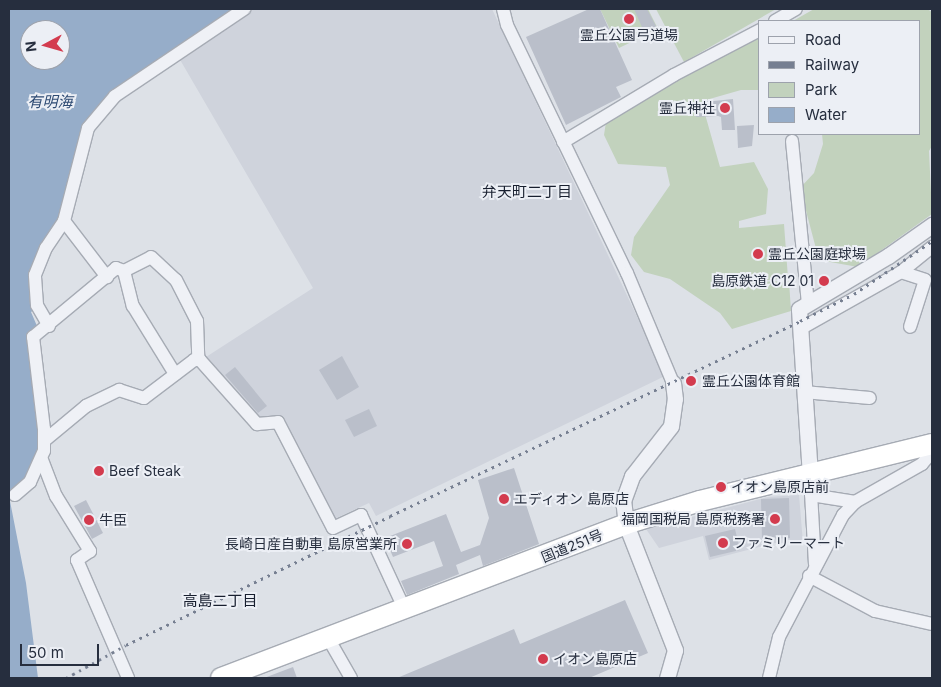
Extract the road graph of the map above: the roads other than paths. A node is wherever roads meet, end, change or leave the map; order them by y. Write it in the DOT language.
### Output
graph roads {
  1 [pos="244,9"];
  2 [pos="503,9"];
  3 [pos="796,9"];
  4 [pos="777,20"];
  5 [pos="758,31"];
  6 [pos="792,141"];
  7 [pos="563,142"];
  8 [pos="64,221"];
  9 [pos="932,225"];
  10 [pos="932,247"];
  11 [pos="124,271"];
  12 [pos="901,272"];
  13 [pos="107,276"];
  14 [pos="808,303"];
  15 [pos="48,326"];
  16 [pos="910,327"];
  17 [pos="800,329"];
  18 [pos="198,359"];
  19 [pos="175,374"];
  20 [pos="673,383"];
  21 [pos="804,392"];
  22 [pos="870,398"];
  23 [pos="44,441"];
  24 [pos="932,444"];
  25 [pos="932,452"];
  26 [pos="42,460"];
  27 [pos="811,485"];
  28 [pos="15,495"];
  29 [pos="855,502"];
  30 [pos="626,524"];
  31 [pos="812,570"];
  32 [pos="404,608"];
  33 [pos="932,624"];
  34 [pos="328,638"];
  35 [pos="231,676"];
  36 [pos="128,678"];
  37 [pos="351,678"];
  38 [pos="667,678"];
  39 [pos="769,678"];
  1 -- 8 [label="street"];
  2 -- 7 [label="street"];
  3 -- 4 [label="street"];
  5 -- 7 [label="street"];
  6 -- 14 [label="street"];
  7 -- 20 [label="street"];
  8 -- 13 [label="street"];
  8 -- 15 [label="street"];
  9 -- 14 [label="street"];
  10 -- 12 [label="street"];
  11 -- 13 [label="street"];
  11 -- 18 [label="street"];
  11 -- 19 [label="street"];
  12 -- 16 [label="street"];
  12 -- 17 [label="street"];
  13 -- 15 [label="street"];
  14 -- 17 [label="street"];
  15 -- 23 [label="street"];
  17 -- 21 [label="street"];
  18 -- 19 [label="street"];
  18 -- 32 [label="street"];
  19 -- 23 [label="street"];
  20 -- 30 [label="street"];
  21 -- 22 [label="street"];
  21 -- 27 [label="street"];
  23 -- 26 [label="street"];
  24 -- 27 [label="highway, 国道251号"];
  25 -- 29 [label="street"];
  26 -- 28 [label="street"];
  26 -- 36 [label="street"];
  27 -- 29 [label="street"];
  27 -- 30 [label="highway, 国道251号"];
  27 -- 31 [label="street"];
  29 -- 31 [label="street"];
  30 -- 32 [label="highway, 国道251号"];
  30 -- 38 [label="street"];
  31 -- 33 [label="street"];
  31 -- 39 [label="street"];
  32 -- 34 [label="highway, 国道251号"];
  34 -- 35 [label="highway, 国道251号"];
  34 -- 37 [label="street"];
}
